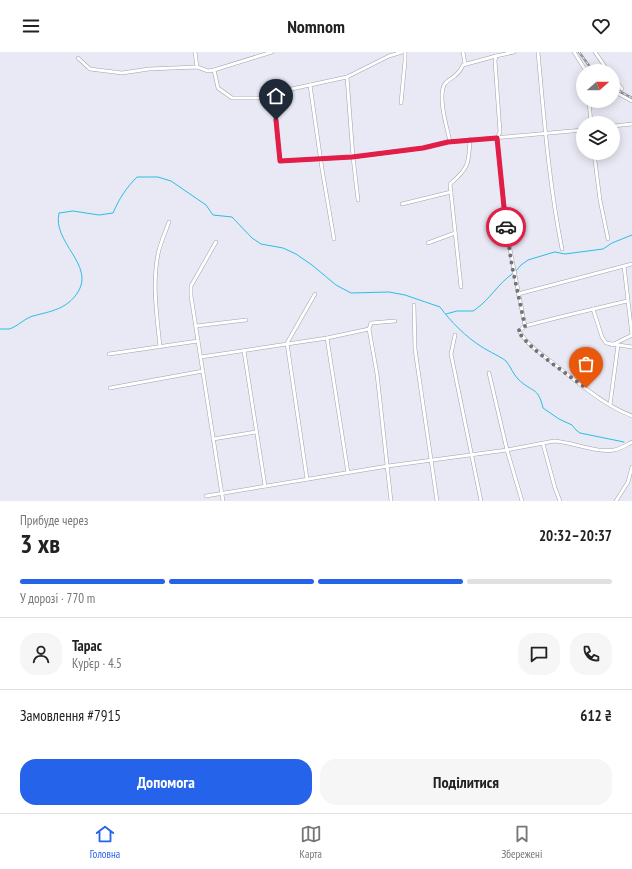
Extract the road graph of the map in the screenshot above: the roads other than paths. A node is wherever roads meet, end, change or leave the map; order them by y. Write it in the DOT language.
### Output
graph roads {
  1 [pos="195,52"];
  2 [pos="272,52"];
  3 [pos="402,52"];
  4 [pos="405,52"];
  5 [pos="462,52"];
  6 [pos="514,52"];
  7 [pos="538,52"];
  8 [pos="574,52"];
  9 [pos="595,52"];
  10 [pos="496,56"];
  11 [pos="78,58"];
  12 [pos="465,64"];
  13 [pos="582,64"];
  14 [pos="603,64"];
  15 [pos="197,67"];
  16 [pos="214,70"];
  17 [pos="347,77"];
  18 [pos="310,85"];
  19 [pos="620,86"];
  20 [pos="622,89"];
  21 [pos="273,93"];
  22 [pos="620,95"];
  23 [pos="632,101"];
  24 [pos="401,103"];
  25 [pos="632,124"];
  26 [pos="620,125"];
  27 [pos="576,131"];
  28 [pos="546,134"];
  29 [pos="497,138"];
  30 [pos="470,139"];
  31 [pos="450,142"];
  32 [pos="352,157"];
  33 [pos="320,158"];
  34 [pos="595,160"];
  35 [pos="451,192"];
  36 [pos="358,200"];
  37 [pos="402,204"];
  38 [pos="169,222"];
  39 [pos="454,234"];
  40 [pos="334,239"];
  41 [pos="608,239"];
  42 [pos="216,242"];
  43 [pos="428,243"];
  44 [pos="562,249"];
  45 [pos="632,264"];
  46 [pos="624,266"];
  47 [pos="461,287"];
  48 [pos="315,294"];
  49 [pos="518,294"];
  50 [pos="628,301"];
  51 [pos="414,305"];
  52 [pos="593,309"];
  53 [pos="246,320"];
  54 [pos="395,321"];
  55 [pos="196,326"];
  56 [pos="525,326"];
  57 [pos="369,329"];
  58 [pos="455,335"];
  59 [pos="632,335"];
  60 [pos="327,338"];
  61 [pos="198,341"];
  62 [pos="287,343"];
  63 [pos="612,345"];
  64 [pos="618,345"];
  65 [pos="160,347"];
  66 [pos="632,347"];
  67 [pos="244,351"];
  68 [pos="109,354"];
  69 [pos="201,356"];
  70 [pos="203,371"];
  71 [pos="489,373"];
  72 [pos="110,388"];
  73 [pos="610,405"];
  74 [pos="632,416"];
  75 [pos="256,432"];
  76 [pos="213,439"];
  77 [pos="632,442"];
  78 [pos="543,444"];
  79 [pos="507,450"];
  80 [pos="472,455"];
  81 [pos="430,460"];
  82 [pos="388,466"];
  83 [pos="632,467"];
  84 [pos="348,473"];
  85 [pos="306,479"];
  86 [pos="265,486"];
  87 [pos="221,494"];
  88 [pos="206,496"];
  89 [pos="223,501"];
  90 [pos="391,501"];
  91 [pos="437,501"];
  92 [pos="480,501"];
  93 [pos="522,501"];
  94 [pos="560,501"];
  95 [pos="616,501"];
  1 -- 15 [label="street"];
  2 -- 16 [label="street"];
  3 -- 17 [label="street"];
  4 -- 24 [label="street"];
  5 -- 12 [label="street"];
  6 -- 10 [label="street"];
  7 -- 28 [label="street"];
  8 -- 13 [label="street"];
  9 -- 14 [label="street"];
  10 -- 12 [label="street"];
  10 -- 29 [label="street"];
  11 -- 15 [label="street"];
  12 -- 31 [label="street"];
  15 -- 16 [label="street"];
  16 -- 21 [label="street"];
  17 -- 18 [label="street"];
  17 -- 32 [label="street"];
  18 -- 21 [label="street"];
  18 -- 33 [label="street"];
  19 -- 20 [label="street"];
  21 -- 33 [label="street"];
  22 -- 23 [label="street"];
  25 -- 26 [label="street"];
  27 -- 28 [label="street"];
  28 -- 29 [label="street"];
  28 -- 44 [label="street"];
  29 -- 30 [label="street"];
  29 -- 49 [label="street"];
  30 -- 31 [label="street"];
  30 -- 35 [label="street"];
  31 -- 32 [label="street"];
  32 -- 33 [label="street"];
  32 -- 36 [label="street"];
  33 -- 40 [label="street"];
  34 -- 41 [label="street"];
  35 -- 37 [label="street"];
  35 -- 39 [label="street"];
  38 -- 65 [label="street"];
  39 -- 43 [label="street"];
  39 -- 47 [label="street"];
  42 -- 55 [label="street"];
  45 -- 46 [label="street"];
  46 -- 49 [label="street"];
  46 -- 50 [label="street"];
  48 -- 62 [label="street"];
  49 -- 56 [label="street"];
  50 -- 52 [label="street"];
  50 -- 59 [label="street"];
  51 -- 81 [label="street"];
  52 -- 56 [label="street"];
  52 -- 63 [label="street"];
  53 -- 55 [label="street"];
  54 -- 57 [label="street"];
  55 -- 61 [label="street"];
  56 -- 73 [label="street"];
  57 -- 60 [label="street"];
  57 -- 82 [label="street"];
  58 -- 80 [label="street"];
  59 -- 63 [label="street"];
  60 -- 62 [label="street"];
  60 -- 84 [label="street"];
  61 -- 65 [label="street"];
  61 -- 69 [label="street"];
  62 -- 67 [label="street"];
  62 -- 85 [label="street"];
  63 -- 64 [label="street"];
  64 -- 66 [label="street"];
  64 -- 73 [label="street"];
  65 -- 68 [label="street"];
  67 -- 69 [label="street"];
  67 -- 75 [label="street"];
  69 -- 70 [label="street"];
  70 -- 72 [label="street"];
  70 -- 76 [label="street"];
  71 -- 79 [label="street"];
  73 -- 74 [label="street"];
  75 -- 76 [label="street"];
  75 -- 86 [label="street"];
  76 -- 87 [label="street"];
  77 -- 78 [label="street"];
  78 -- 79 [label="street"];
  78 -- 94 [label="street"];
  79 -- 80 [label="street"];
  79 -- 93 [label="street"];
  80 -- 81 [label="street"];
  80 -- 92 [label="street"];
  81 -- 82 [label="street"];
  81 -- 91 [label="street"];
  82 -- 84 [label="street"];
  82 -- 90 [label="street"];
  83 -- 95 [label="street"];
  84 -- 85 [label="street"];
  85 -- 86 [label="street"];
  86 -- 87 [label="street"];
  87 -- 88 [label="street"];
  87 -- 89 [label="street"];
}
